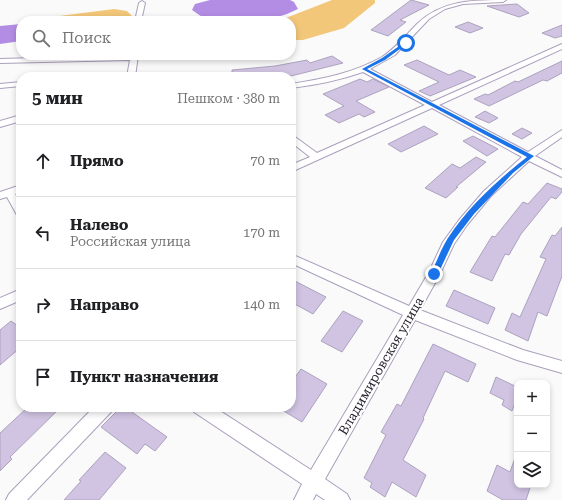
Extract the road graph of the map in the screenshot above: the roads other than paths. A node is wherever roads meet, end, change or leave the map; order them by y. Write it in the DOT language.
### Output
graph roads {
  1 [pos="503,0"];
  2 [pos="142,3"];
  3 [pos="139,16"];
  4 [pos="562,46"];
  5 [pos="54,60"];
  6 [pos="134,60"];
  7 [pos="0,62"];
  8 [pos="364,69"];
  9 [pos="132,72"];
  10 [pos="16,84"];
  11 [pos="296,85"];
  12 [pos="0,86"];
  13 [pos="432,105"];
  14 [pos="16,119"];
  15 [pos="0,124"];
  16 [pos="562,133"];
  17 [pos="296,141"];
  18 [pos="531,156"];
  19 [pos="317,158"];
  20 [pos="296,167"];
  21 [pos="562,174"];
  22 [pos="16,190"];
  23 [pos="5,194"];
  24 [pos="16,206"];
  25 [pos="296,260"];
  26 [pos="16,296"];
  27 [pos="0,304"];
  28 [pos="412,313"];
  29 [pos="562,367"];
  30 [pos="100,412"];
  31 [pos="208,412"];
  32 [pos="314,482"];
  33 [pos="15,500"];
  34 [pos="303,500"];
  35 [pos="341,500"];
  1 -- 8 [label="street"];
  2 -- 3 [label="street"];
  4 -- 13 [label="street"];
  5 -- 7 [label="street"];
  6 -- 9 [label="street"];
  8 -- 11 [label="street"];
  8 -- 13 [label="street"];
  10 -- 12 [label="street"];
  13 -- 18 [label="street"];
  13 -- 19 [label="street"];
  14 -- 15 [label="street"];
  16 -- 18 [label="street, Владимировская улица"];
  17 -- 19 [label="street"];
  18 -- 21 [label="street"];
  18 -- 28 [label="street, Владимировская улица"];
  19 -- 20 [label="street"];
  22 -- 23 [label="street"];
  23 -- 24 [label="street"];
  25 -- 28 [label="street"];
  26 -- 27 [label="street"];
  28 -- 29 [label="street"];
  28 -- 32 [label="street, Владимировская улица"];
  30 -- 33 [label="street"];
  31 -- 32 [label="street"];
  32 -- 34 [label="street, Владимировская улица"];
  32 -- 35 [label="street"];
}
